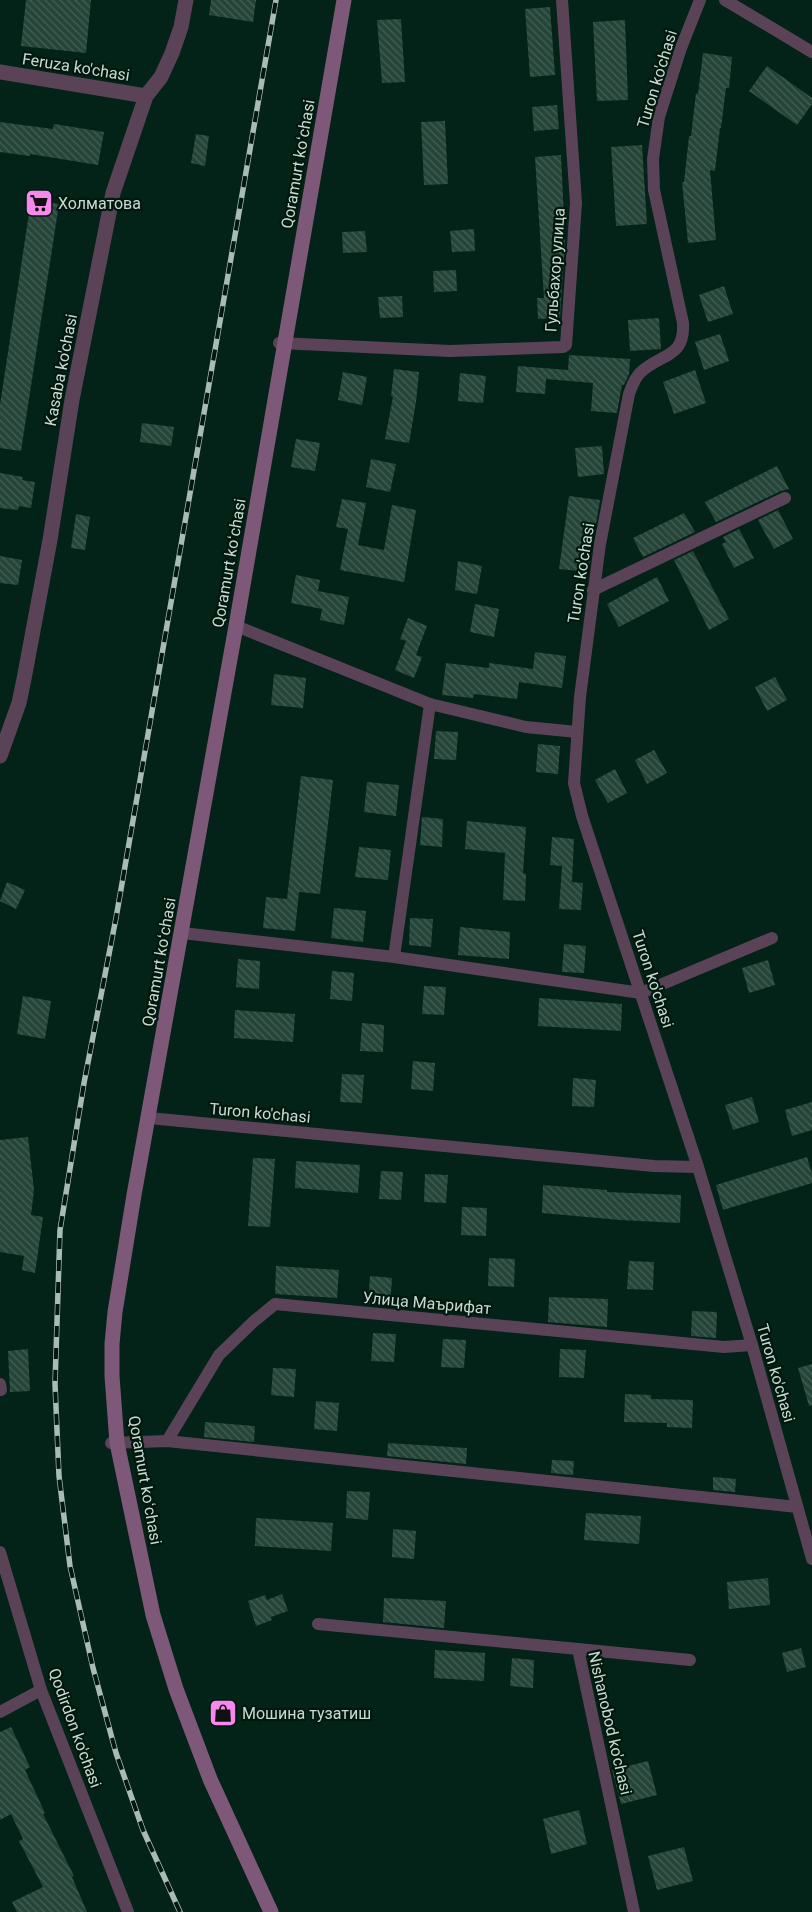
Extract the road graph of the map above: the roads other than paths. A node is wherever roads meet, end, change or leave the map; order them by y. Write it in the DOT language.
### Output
graph roads {
  1 [pos="186,0"];
  2 [pos="336,0"];
  3 [pos="344,0"];
  4 [pos="562,0"];
  5 [pos="700,0"];
  6 [pos="725,0"];
  7 [pos="812,52"];
  8 [pos="0,72"];
  9 [pos="146,96"];
  10 [pos="282,344"];
  11 [pos="785,498"];
  12 [pos="593,590"];
  13 [pos="236,626"];
  14 [pos="430,704"];
  15 [pos="577,732"];
  16 [pos="0,756"];
  17 [pos="182,933"];
  18 [pos="772,938"];
  19 [pos="394,957"];
  20 [pos="641,993"];
  21 [pos="149,1118"];
  22 [pos="698,1167"];
  23 [pos="752,1345"];
  24 [pos="0,1384"];
  25 [pos="0,1390"];
  26 [pos="168,1441"];
  27 [pos="114,1443"];
  28 [pos="797,1507"];
  29 [pos="0,1552"];
  30 [pos="812,1559"];
  31 [pos="318,1624"];
  32 [pos="578,1649"];
  33 [pos="690,1660"];
  34 [pos="41,1690"];
  35 [pos="0,1712"];
  36 [pos="128,1912"];
  37 [pos="262,1912"];
  38 [pos="272,1912"];
  39 [pos="634,1912"];
  1 -- 9 [label="street, Kasaba ko'chasi"];
  2 -- 10 [label="main road, Qoramurt koʻchasi"];
  3 -- 10 [label="main road, Qoramurt koʻchasi"];
  4 -- 10 [label="street, Гульбахор улица"];
  5 -- 12 [label="street, Turon ko'chasi"];
  6 -- 7 [label="street"];
  8 -- 9 [label="street, Feruza ko'chasi"];
  9 -- 16 [label="street, Kasaba ko'chasi"];
  10 -- 13 [label="main road, Qoramurt koʻchasi"];
  10 -- 27 [label="main road, Qoramurt koʻchasi"];
  11 -- 12 [label="street"];
  12 -- 15 [label="street, Turon ko'chasi"];
  13 -- 14 [label="street"];
  13 -- 17 [label="main road, Qoramurt koʻchasi"];
  14 -- 15 [label="street"];
  14 -- 19 [label="street"];
  15 -- 20 [label="street, Turon ko'chasi"];
  17 -- 19 [label="street"];
  17 -- 21 [label="main road, Qoramurt koʻchasi"];
  18 -- 20 [label="street"];
  19 -- 20 [label="street"];
  20 -- 22 [label="street, Turon ko'chasi"];
  21 -- 22 [label="street, Turon ko'chasi"];
  21 -- 27 [label="main road, Qoramurt koʻchasi"];
  22 -- 23 [label="street, Turon ko'chasi"];
  23 -- 26 [label="street, Улица Маърифат"];
  23 -- 28 [label="street, Turon ko'chasi"];
  24 -- 25 [label="street"];
  26 -- 27 [label="street"];
  26 -- 28 [label="street"];
  27 -- 37 [label="main road, Qoramurt koʻchasi"];
  27 -- 38 [label="main road, Qoramurt koʻchasi"];
  28 -- 30 [label="street, Turon ko'chasi"];
  29 -- 34 [label="street, Qodirdon ko'chasi"];
  31 -- 32 [label="street, Nishanobod ko'chasi"];
  32 -- 33 [label="street"];
  32 -- 39 [label="street, Nishanobod ko'chasi"];
  34 -- 35 [label="street"];
  34 -- 36 [label="street, Qodirdon ko'chasi"];
}
